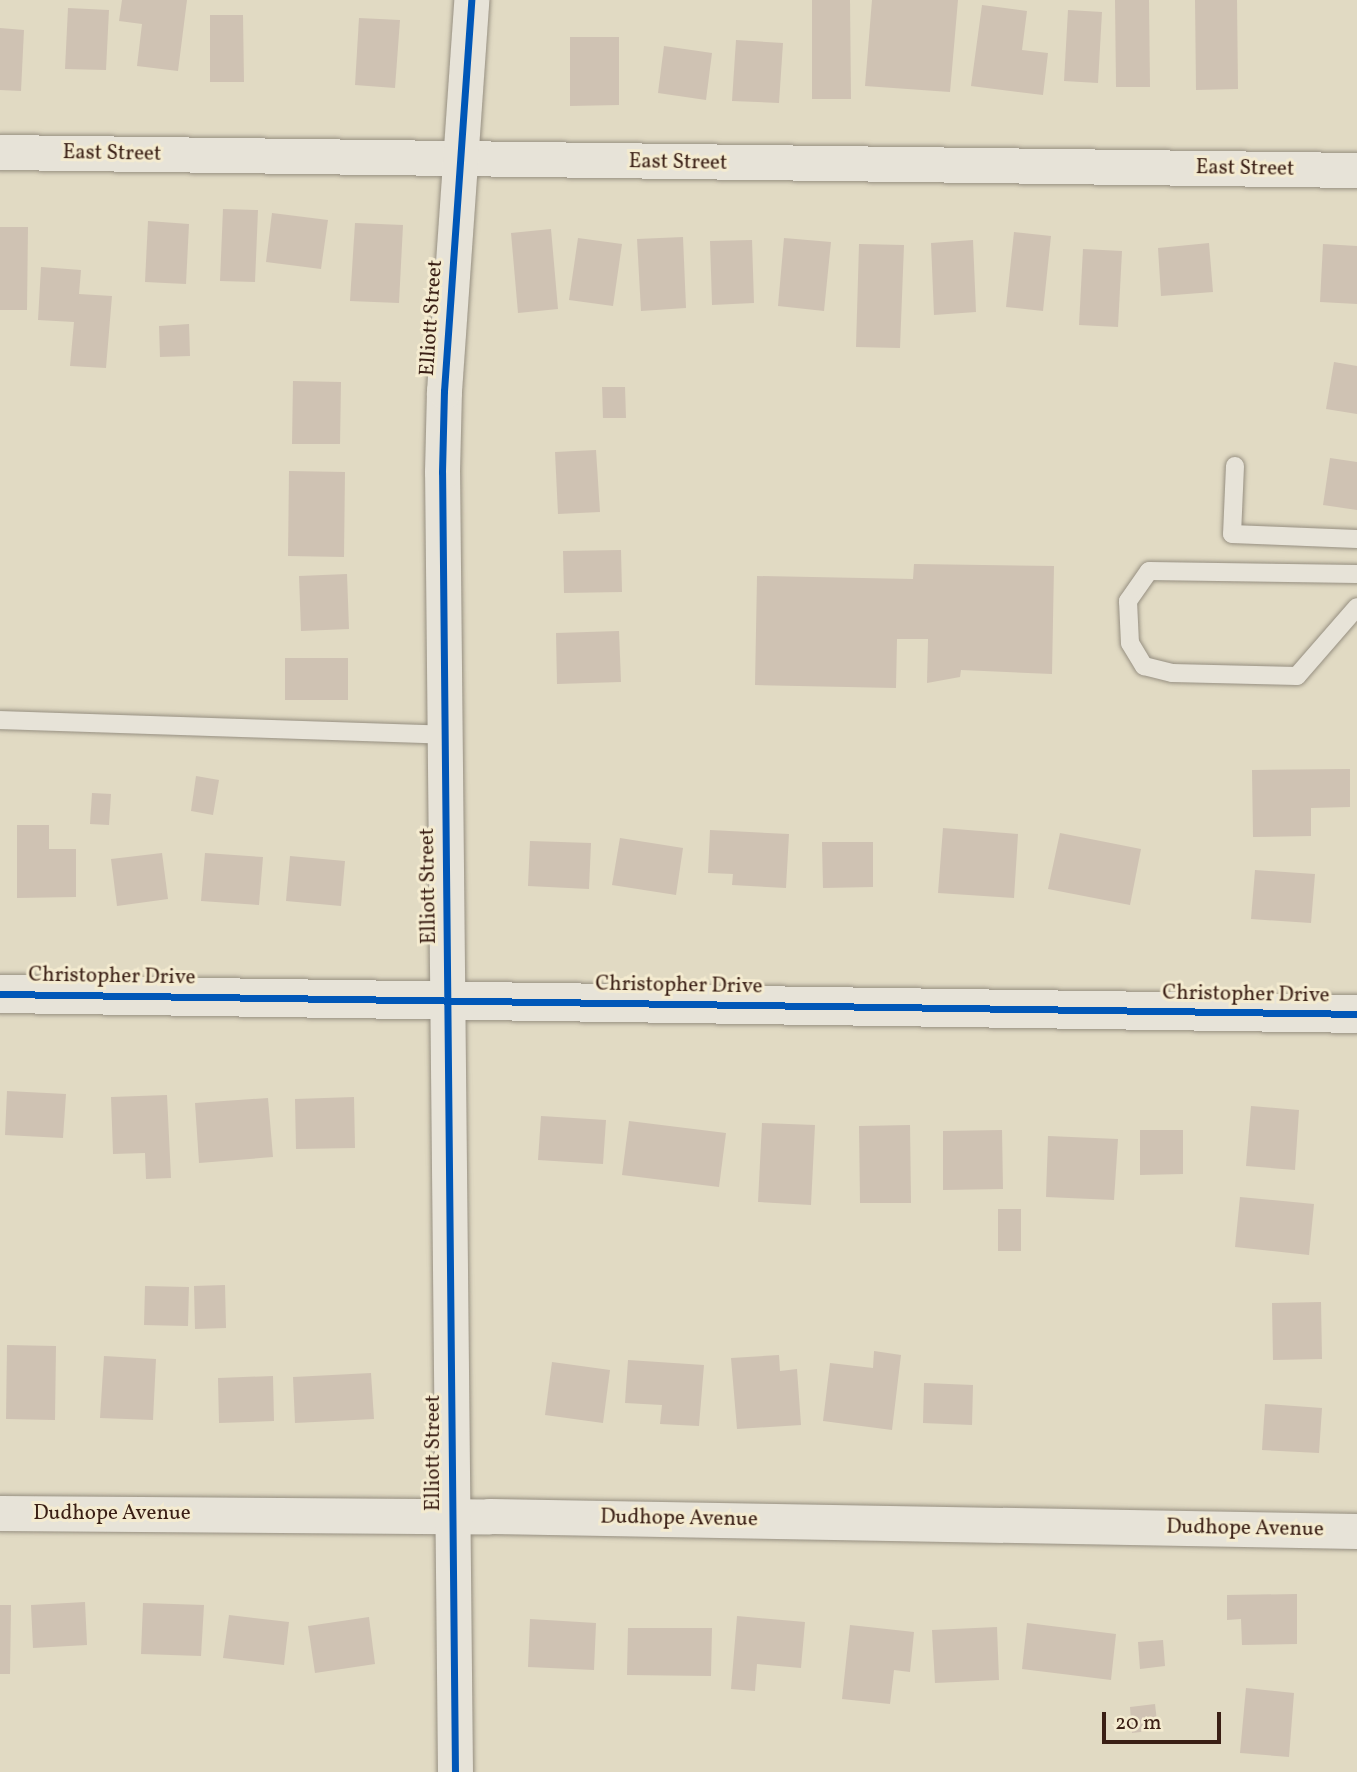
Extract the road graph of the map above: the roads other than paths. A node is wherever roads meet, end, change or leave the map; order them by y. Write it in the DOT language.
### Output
graph roads {
  1 [pos="471,0"];
  2 [pos="0,152"];
  3 [pos="459,160"];
  4 [pos="1357,170"];
  5 [pos="1235,466"];
  6 [pos="1357,540"];
  7 [pos="1357,574"];
  8 [pos="1357,607"];
  9 [pos="0,720"];
  10 [pos="445,735"];
  11 [pos="0,993"];
  12 [pos="448,999"];
  13 [pos="1357,1014"];
  14 [pos="0,1513"];
  15 [pos="451,1515"];
  16 [pos="1357,1531"];
  17 [pos="455,1772"];
  1 -- 3 [label="street, Elliott Street"];
  2 -- 3 [label="street, East Street"];
  3 -- 4 [label="street, East Street"];
  3 -- 10 [label="street, Elliott Street"];
  5 -- 6 [label="lane"];
  7 -- 8 [label="lane"];
  9 -- 10 [label="lane"];
  10 -- 12 [label="street, Elliott Street"];
  11 -- 12 [label="street, Christopher Drive"];
  12 -- 13 [label="street, Christopher Drive"];
  12 -- 15 [label="street, Elliott Street"];
  14 -- 15 [label="street, Dudhope Avenue"];
  15 -- 16 [label="street, Dudhope Avenue"];
  15 -- 17 [label="street, Elliott Street"];
}
